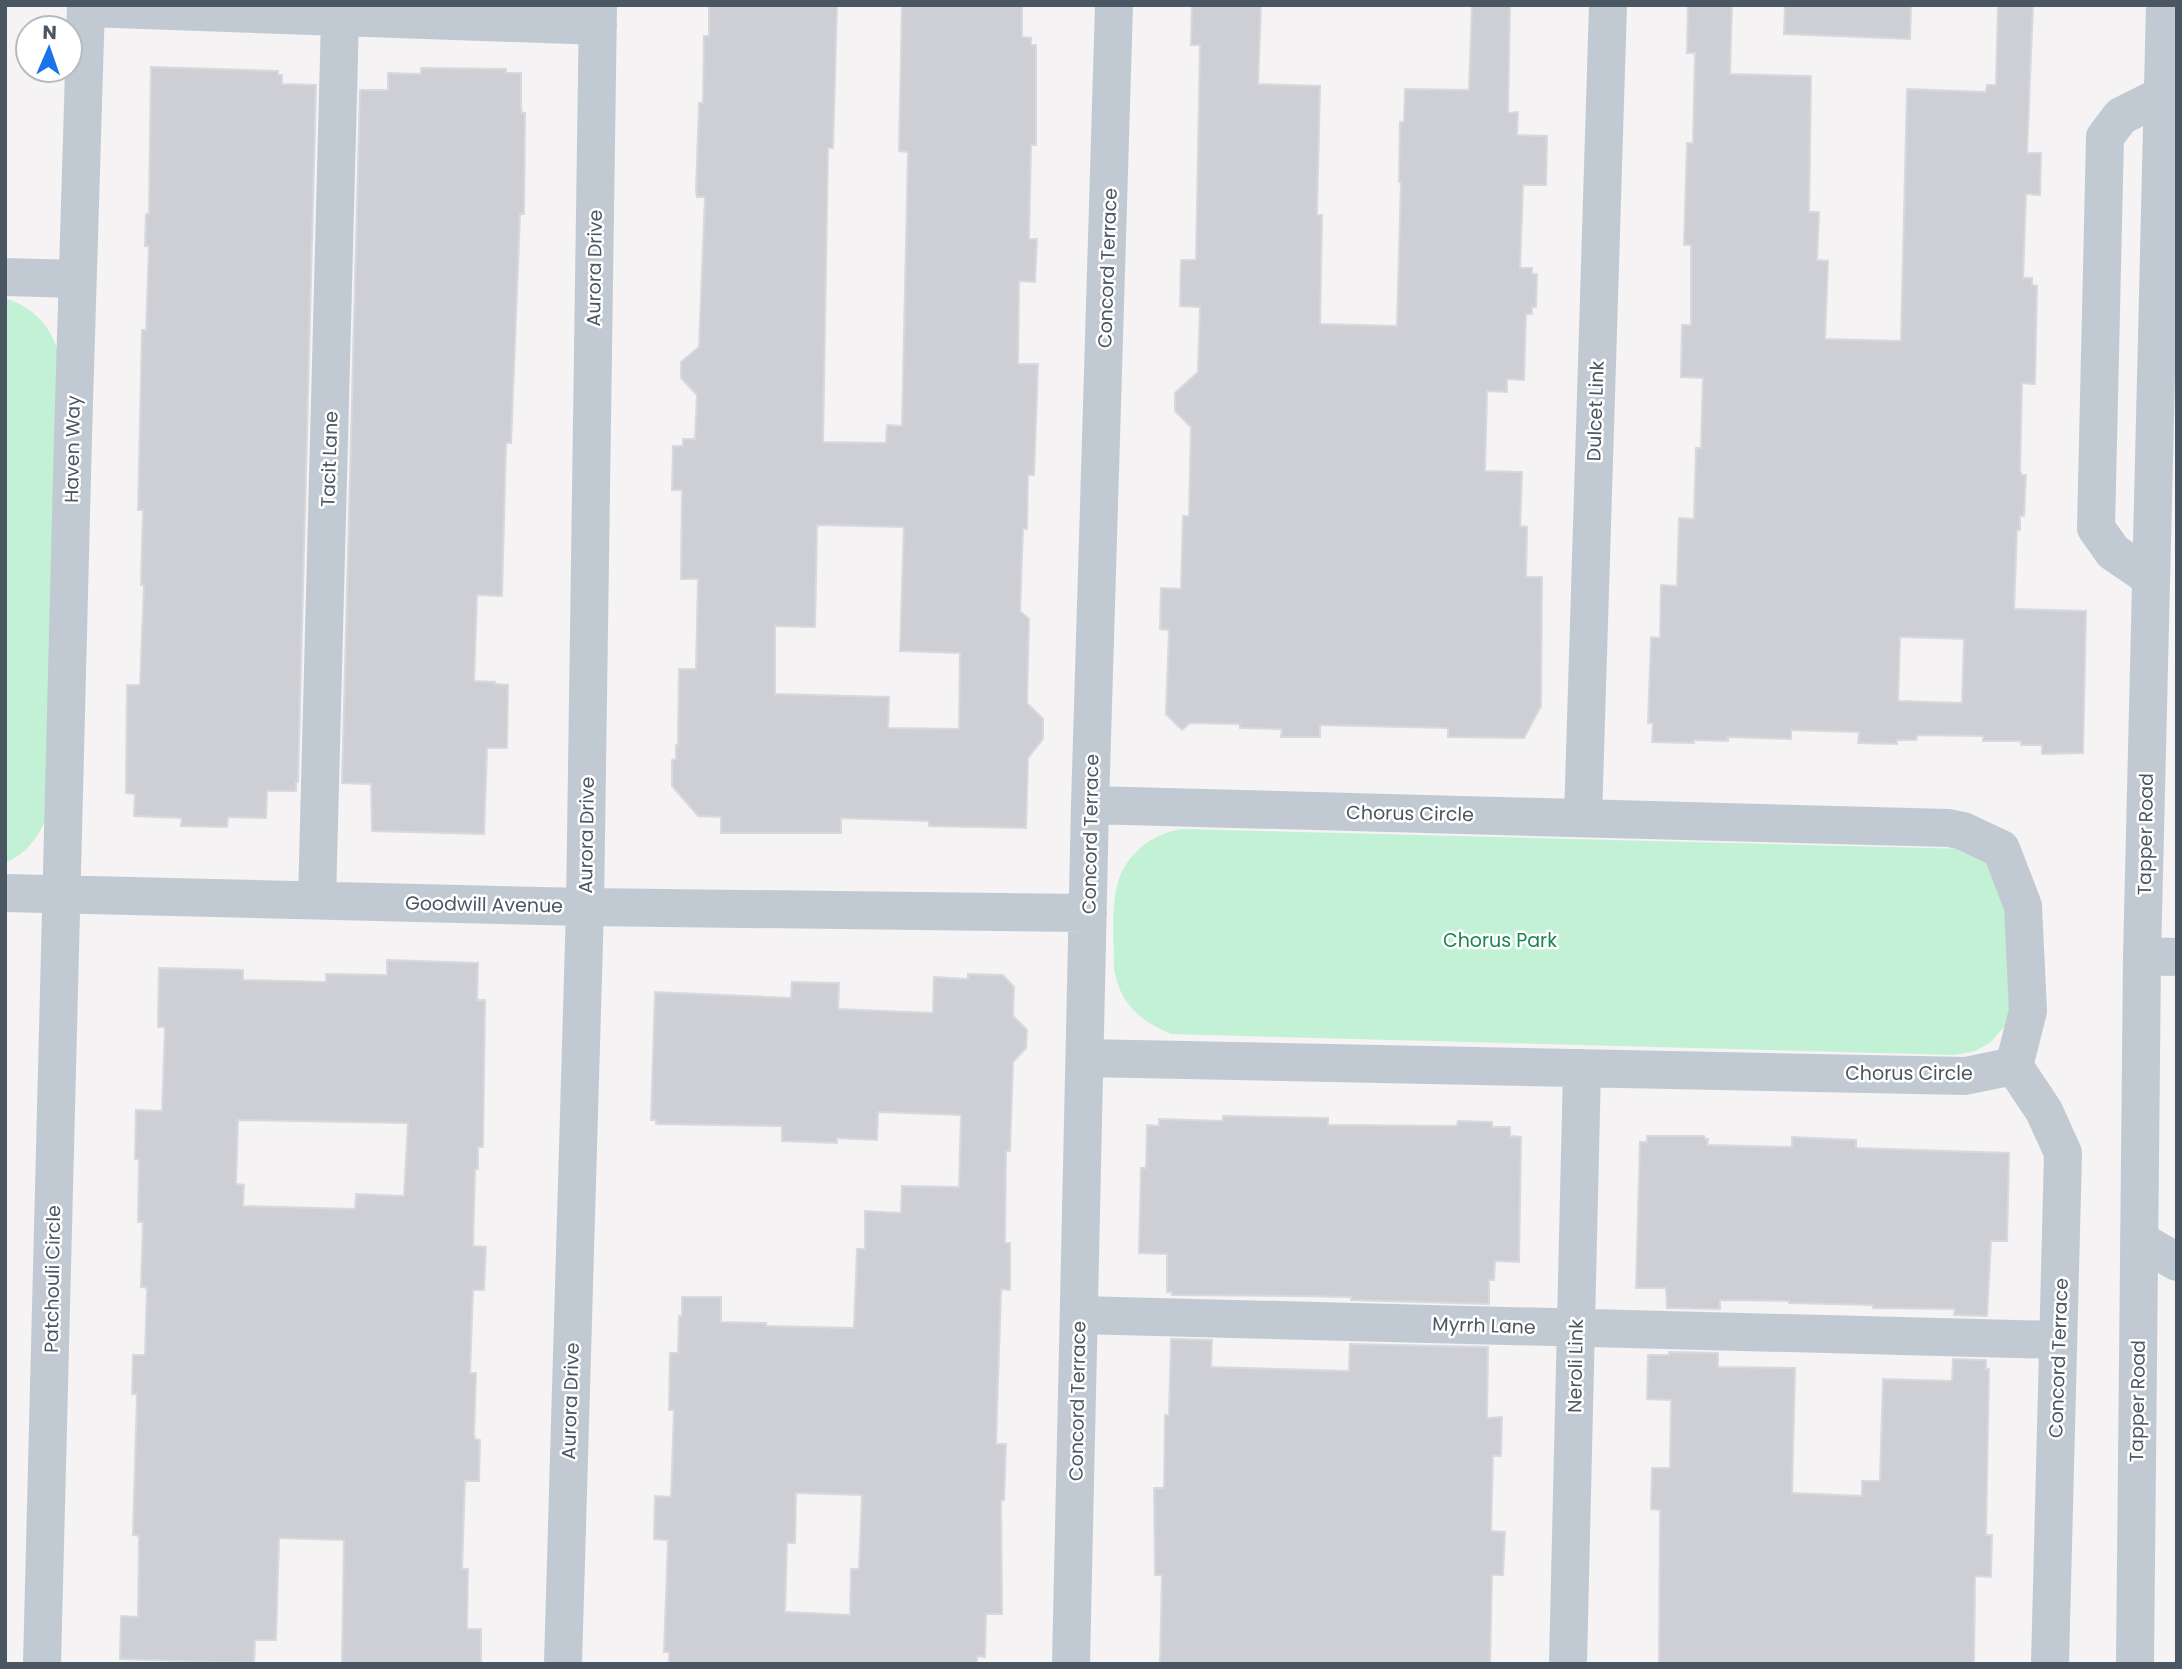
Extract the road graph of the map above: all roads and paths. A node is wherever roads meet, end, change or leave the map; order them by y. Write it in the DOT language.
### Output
graph roads {
  1 [pos="1114,5"];
  2 [pos="1608,5"];
  3 [pos="2165,5"];
  4 [pos="86,7"];
  5 [pos="598,16"];
  6 [pos="340,18"];
  7 [pos="2163,95"];
  8 [pos="5,277"];
  9 [pos="77,279"];
  10 [pos="2151,578"];
  11 [pos="1090,805"];
  12 [pos="1583,818"];
  13 [pos="5,893"];
  14 [pos="61,893"];
  15 [pos="317,900"];
  16 [pos="584,907"];
  17 [pos="1088,913"];
  18 [pos="2159,957"];
  19 [pos="1085,1058"];
  20 [pos="2014,1066"];
  21 [pos="1582,1069"];
  22 [pos="2139,1240"];
  23 [pos="2177,1262"];
  24 [pos="1079,1315"];
  25 [pos="1576,1328"];
  26 [pos="2058,1340"];
  27 [pos="42,1664"];
  28 [pos="563,1664"];
  29 [pos="1071,1664"];
  30 [pos="1568,1664"];
  31 [pos="2050,1664"];
  32 [pos="2135,1664"];
  1 -- 11 [label="street, Concord Terrace"];
  2 -- 12 [label="street, Dulcet Link"];
  3 -- 7 [label="street, Tapper Road"];
  4 -- 6 [label="street"];
  4 -- 9 [label="street, Haven Way"];
  5 -- 6 [label="street"];
  5 -- 16 [label="street, Aurora Drive"];
  6 -- 15 [label="street, Tacit Lane"];
  7 -- 10 [label="street, Tapper Road"];
  7 -- 10 [label="street"];
  8 -- 9 [label="street"];
  9 -- 14 [label="street, Haven Way"];
  10 -- 18 [label="street, Tapper Road"];
  11 -- 12 [label="street, Chorus Circle"];
  11 -- 17 [label="street, Concord Terrace"];
  12 -- 20 [label="street, Chorus Circle"];
  13 -- 14 [label="street, Goodwill Avenue"];
  14 -- 15 [label="street, Goodwill Avenue"];
  14 -- 27 [label="street, Patchouli Circle"];
  15 -- 16 [label="street, Goodwill Avenue"];
  16 -- 17 [label="street, Goodwill Avenue"];
  16 -- 28 [label="street, Aurora Drive"];
  17 -- 19 [label="street, Concord Terrace"];
  18 -- 22 [label="street, Tapper Road"];
  19 -- 21 [label="street, Chorus Circle"];
  19 -- 24 [label="street, Concord Terrace"];
  20 -- 21 [label="street, Chorus Circle"];
  20 -- 26 [label="street, Concord Terrace"];
  21 -- 25 [label="street, Neroli Link"];
  22 -- 23 [label="street"];
  22 -- 32 [label="street, Tapper Road"];
  24 -- 25 [label="street, Myrrh Lane"];
  24 -- 29 [label="street, Concord Terrace"];
  25 -- 26 [label="street, Myrrh Lane"];
  25 -- 30 [label="street, Neroli Link"];
  26 -- 31 [label="street, Concord Terrace"];
}
